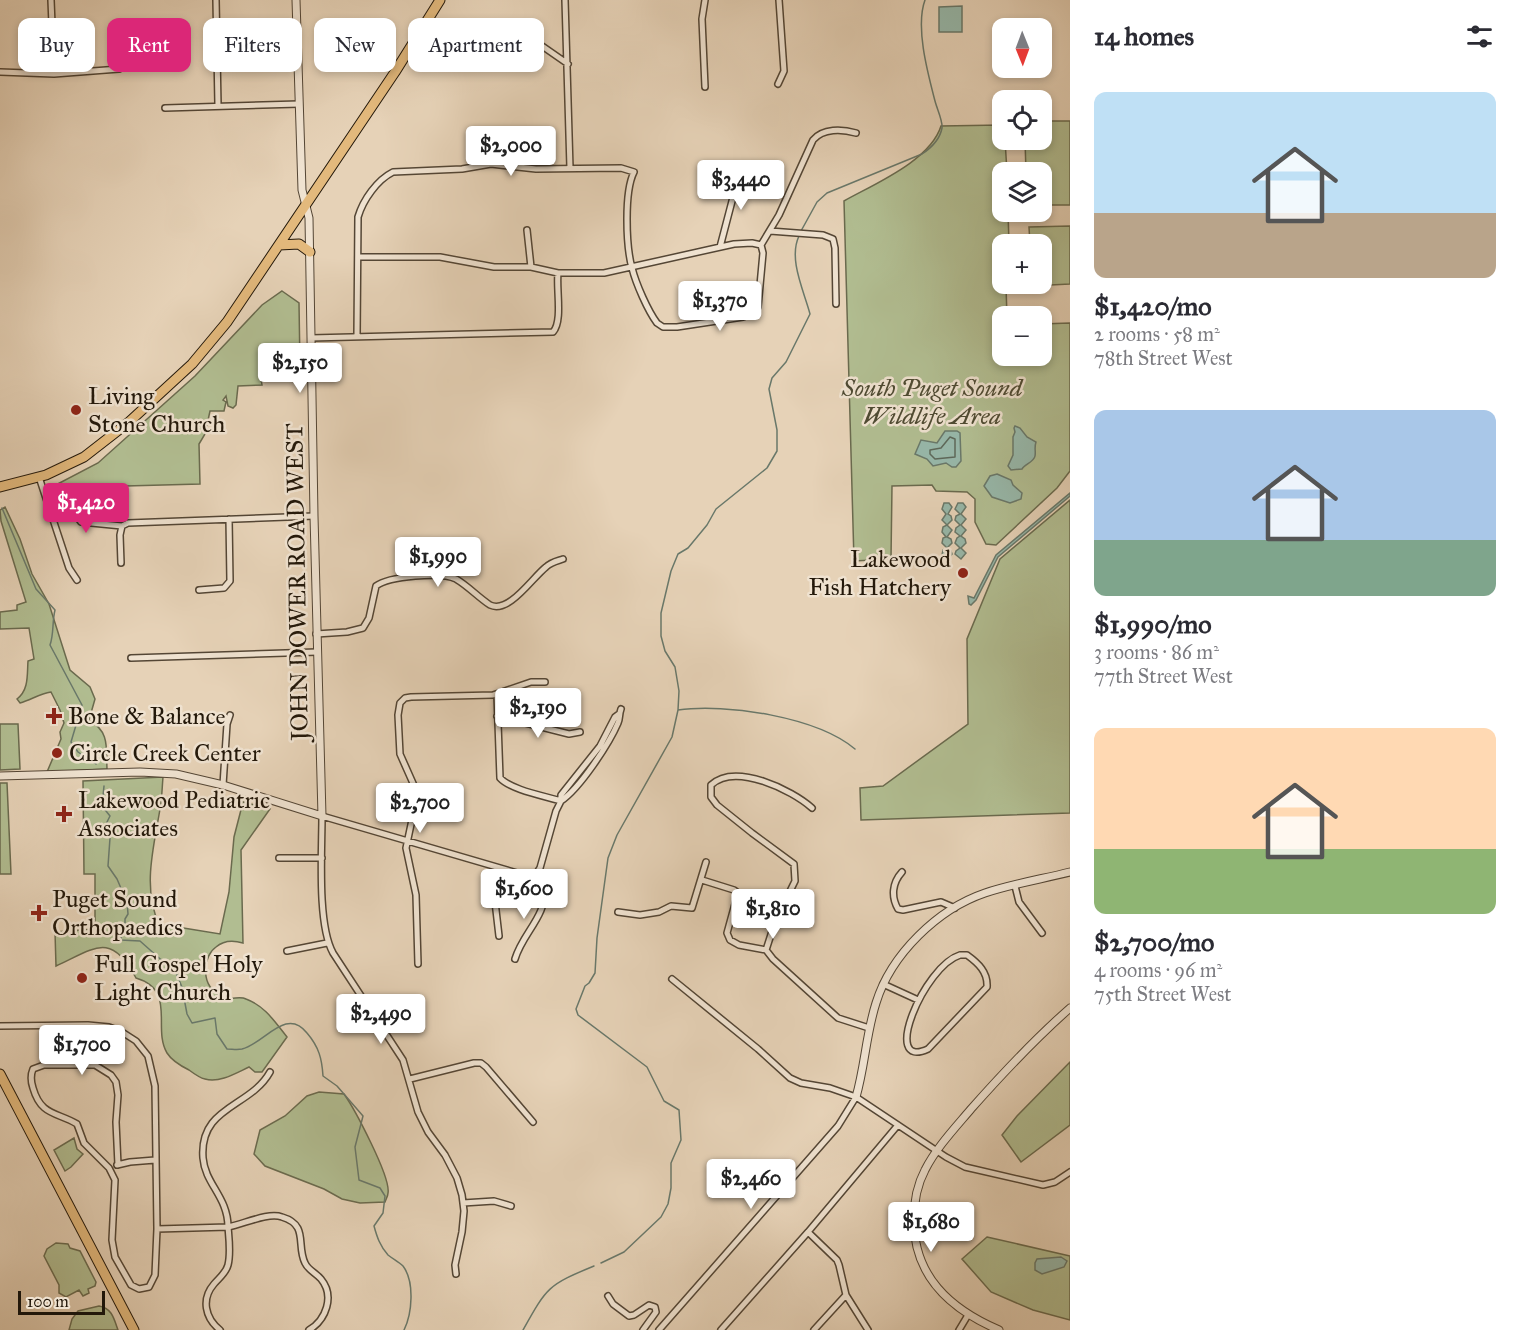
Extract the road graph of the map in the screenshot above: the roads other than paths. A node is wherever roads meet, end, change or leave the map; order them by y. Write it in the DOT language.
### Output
graph roads {
  1 [pos="51,0"];
  2 [pos="216,0"];
  3 [pos="296,0"];
  4 [pos="440,0"];
  5 [pos="565,0"];
  6 [pos="705,0"];
  7 [pos="780,0"];
  8 [pos="544,47"];
  9 [pos="568,64"];
  10 [pos="107,70"];
  11 [pos="0,72"];
  12 [pos="54,74"];
  13 [pos="778,84"];
  14 [pos="705,87"];
  15 [pos="299,104"];
  16 [pos="218,105"];
  17 [pos="165,108"];
  18 [pos="856,133"];
  19 [pos="570,168"];
  20 [pos="737,171"];
  21 [pos="306,204"];
  22 [pos="527,230"];
  23 [pos="770,231"];
  24 [pos="279,245"];
  25 [pos="761,245"];
  26 [pos="720,247"];
  27 [pos="310,252"];
  28 [pos="357,257"];
  29 [pos="631,266"];
  30 [pos="531,267"];
  31 [pos="558,273"];
  32 [pos="836,304"];
  33 [pos="357,336"];
  34 [pos="311,338"];
  35 [pos="39,477"];
  36 [pos="0,487"];
  37 [pos="314,516"];
  38 [pos="229,519"];
  39 [pos="101,523"];
  40 [pos="122,526"];
  41 [pos="563,559"];
  42 [pos="122,563"];
  43 [pos="77,580"];
  44 [pos="200,590"];
  45 [pos="316,634"];
  46 [pos="317,652"];
  47 [pos="131,658"];
  48 [pos="545,682"];
  49 [pos="497,694"];
  50 [pos="620,712"];
  51 [pos="230,715"];
  52 [pos="497,716"];
  53 [pos="580,732"];
  54 [pos="0,776"];
  55 [pos="223,784"];
  56 [pos="561,801"];
  57 [pos="812,808"];
  58 [pos="322,816"];
  59 [pos="407,841"];
  60 [pos="279,858"];
  61 [pos="322,858"];
  62 [pos="706,862"];
  63 [pos="498,868"];
  64 [pos="902,872"];
  65 [pos="1070,872"];
  66 [pos="536,874"];
  67 [pos="702,880"];
  68 [pos="1015,886"];
  69 [pos="955,908"];
  70 [pos="618,912"];
  71 [pos="1042,933"];
  72 [pos="499,936"];
  73 [pos="327,943"];
  74 [pos="766,950"];
  75 [pos="287,951"];
  76 [pos="515,959"];
  77 [pos="418,964"];
  78 [pos="672,979"];
  79 [pos="884,984"];
  80 [pos="918,1000"];
  81 [pos="1070,1008"];
  82 [pos="0,1026"];
  83 [pos="54,1026"];
  84 [pos="869,1028"];
  85 [pos="56,1063"];
  86 [pos="270,1072"];
  87 [pos="0,1074"];
  88 [pos="410,1079"];
  89 [pos="856,1097"];
  90 [pos="534,1122"];
  91 [pos="898,1125"];
  92 [pos="937,1151"];
  93 [pos="155,1160"];
  94 [pos="118,1165"];
  95 [pos="111,1170"];
  96 [pos="1070,1172"];
  97 [pos="463,1203"];
  98 [pos="511,1206"];
  99 [pos="228,1227"];
  100 [pos="157,1228"];
  101 [pos="808,1232"];
  102 [pos="456,1274"];
  103 [pos="846,1295"];
  104 [pos="608,1296"];
  105 [pos="968,1315"];
  106 [pos="134,1330"];
  107 [pos="220,1330"];
  108 [pos="309,1330"];
  109 [pos="643,1330"];
  110 [pos="659,1330"];
  111 [pos="721,1330"];
  112 [pos="814,1330"];
  113 [pos="868,1330"];
  114 [pos="959,1330"];
  115 [pos="999,1330"];
  1 -- 12 [label="street"];
  2 -- 16 [label="street"];
  3 -- 15 [label="street, JOHN DOWER ROAD WEST"];
  4 -- 21 [label="main road"];
  5 -- 9 [label="street"];
  6 -- 14 [label="street"];
  7 -- 13 [label="street"];
  8 -- 9 [label="street"];
  9 -- 19 [label="street"];
  10 -- 12 [label="street"];
  11 -- 12 [label="street"];
  15 -- 16 [label="street"];
  15 -- 21 [label="street, JOHN DOWER ROAD WEST"];
  16 -- 17 [label="street"];
  18 -- 23 [label="street"];
  19 -- 28 [label="street"];
  19 -- 29 [label="street"];
  20 -- 26 [label="street"];
  21 -- 24 [label="main road"];
  21 -- 27 [label="street, JOHN DOWER ROAD WEST"];
  22 -- 30 [label="street"];
  23 -- 25 [label="street"];
  23 -- 32 [label="street"];
  24 -- 27 [label="main road"];
  24 -- 35 [label="main road"];
  25 -- 26 [label="street"];
  25 -- 29 [label="street"];
  26 -- 29 [label="street"];
  27 -- 34 [label="street, JOHN DOWER ROAD WEST"];
  28 -- 30 [label="street"];
  28 -- 33 [label="street"];
  29 -- 31 [label="street"];
  30 -- 31 [label="street"];
  31 -- 33 [label="street"];
  33 -- 34 [label="street"];
  34 -- 37 [label="street, JOHN DOWER ROAD WEST"];
  35 -- 36 [label="main road"];
  35 -- 43 [label="street"];
  37 -- 38 [label="street"];
  37 -- 45 [label="street, JOHN DOWER ROAD WEST"];
  38 -- 40 [label="street"];
  38 -- 44 [label="street"];
  39 -- 40 [label="street"];
  40 -- 42 [label="street"];
  41 -- 45 [label="street"];
  45 -- 46 [label="street, JOHN DOWER ROAD WEST"];
  46 -- 47 [label="street"];
  46 -- 58 [label="street, JOHN DOWER ROAD WEST"];
  48 -- 49 [label="street"];
  49 -- 52 [label="street"];
  49 -- 59 [label="street"];
  50 -- 56 [label="street"];
  51 -- 55 [label="street"];
  52 -- 53 [label="street"];
  52 -- 56 [label="street"];
  54 -- 55 [label="street"];
  55 -- 58 [label="street"];
  56 -- 66 [label="street"];
  57 -- 74 [label="street"];
  58 -- 59 [label="street"];
  58 -- 61 [label="street"];
  59 -- 63 [label="street"];
  59 -- 77 [label="street"];
  60 -- 61 [label="street"];
  61 -- 73 [label="street"];
  62 -- 67 [label="street"];
  63 -- 66 [label="street"];
  63 -- 72 [label="street"];
  64 -- 69 [label="street"];
  65 -- 68 [label="street"];
  66 -- 76 [label="street"];
  67 -- 70 [label="street"];
  67 -- 74 [label="street"];
  68 -- 69 [label="street"];
  68 -- 71 [label="street"];
  69 -- 79 [label="street"];
  73 -- 75 [label="street"];
  73 -- 88 [label="street"];
  74 -- 84 [label="street"];
  78 -- 89 [label="street"];
  79 -- 80 [label="street"];
  79 -- 84 [label="street"];
  80 -- 80 [label="street"];
  81 -- 92 [label="street"];
  82 -- 83 [label="street"];
  83 -- 85 [label="street"];
  83 -- 93 [label="street"];
  84 -- 89 [label="street"];
  85 -- 94 [label="street"];
  85 -- 95 [label="street"];
  86 -- 99 [label="street"];
  87 -- 106 [label="main road"];
  88 -- 90 [label="street"];
  88 -- 97 [label="street"];
  89 -- 91 [label="street"];
  89 -- 110 [label="street"];
  91 -- 92 [label="street"];
  91 -- 101 [label="street"];
  92 -- 96 [label="street"];
  92 -- 105 [label="street"];
  93 -- 94 [label="street"];
  93 -- 100 [label="street"];
  94 -- 95 [label="street"];
  95 -- 100 [label="street"];
  97 -- 98 [label="street"];
  97 -- 102 [label="street"];
  99 -- 100 [label="street"];
  99 -- 107 [label="street"];
  99 -- 108 [label="street"];
  101 -- 103 [label="street"];
  101 -- 111 [label="street"];
  103 -- 112 [label="street"];
  103 -- 113 [label="street"];
  104 -- 109 [label="street"];
  105 -- 114 [label="street"];
  105 -- 115 [label="street"];
}
